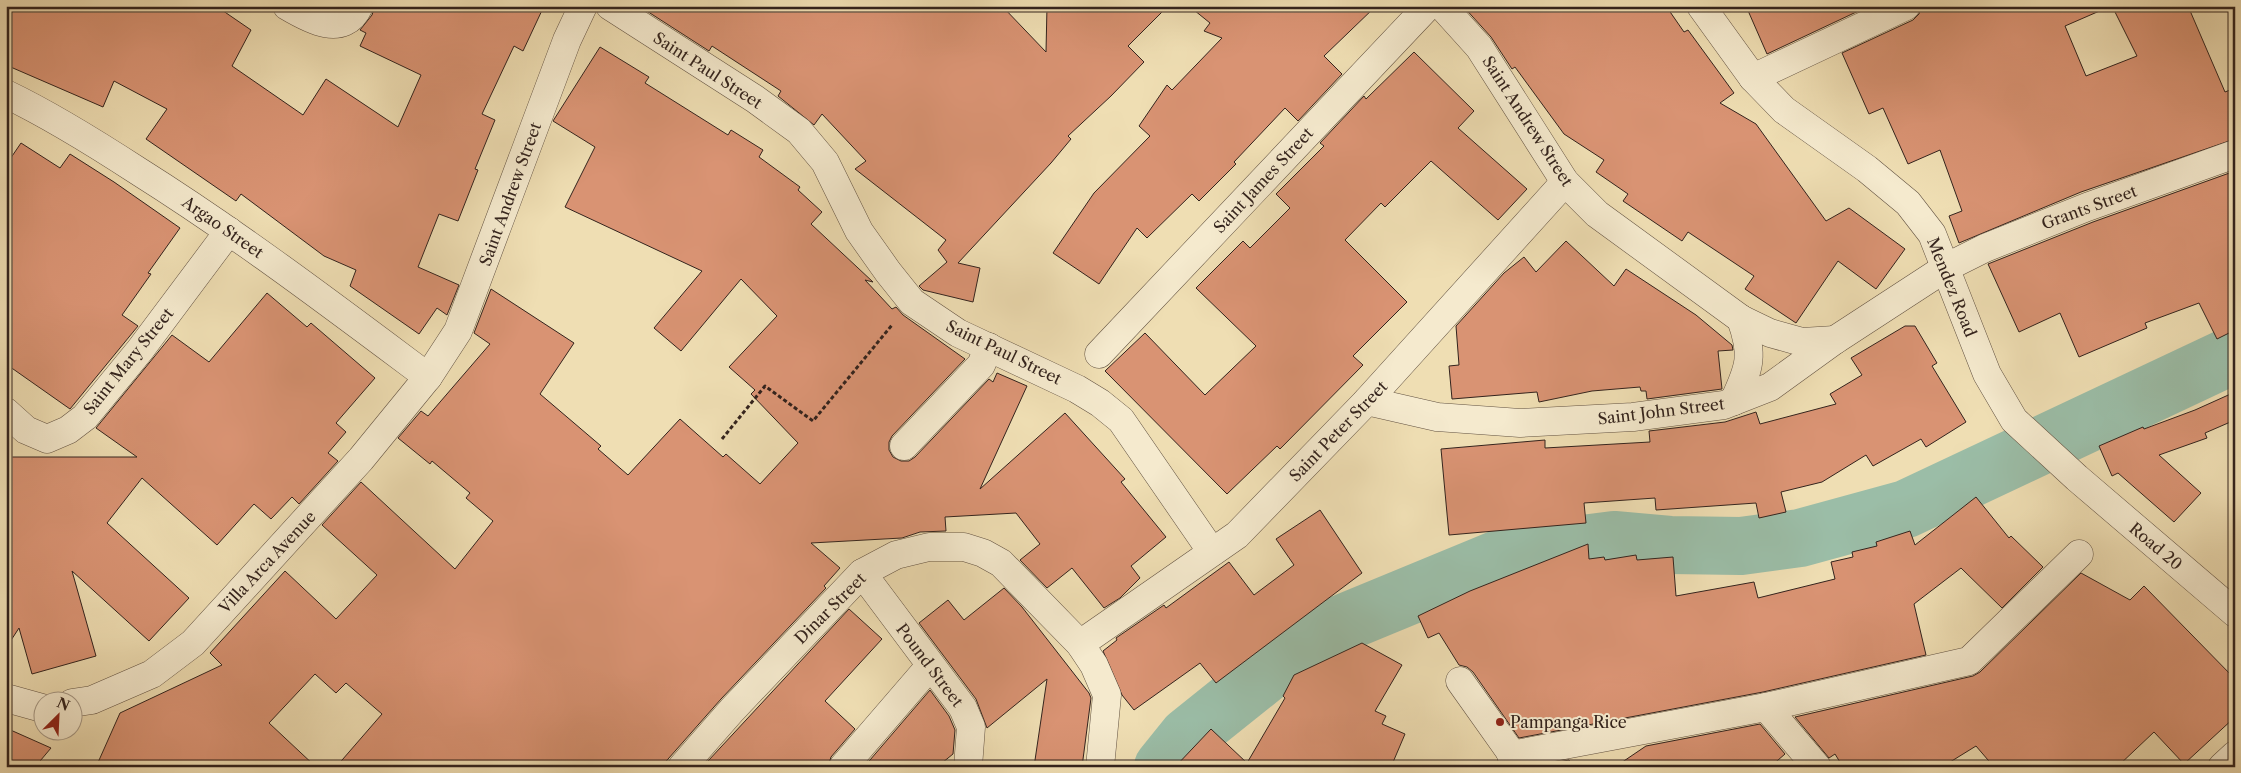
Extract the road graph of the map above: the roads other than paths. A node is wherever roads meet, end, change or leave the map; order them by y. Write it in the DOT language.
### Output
graph roads {
  1 [pos="287,6"];
  2 [pos="359,6"];
  3 [pos="583,6"];
  4 [pos="610,6"];
  5 [pos="1428,6"];
  6 [pos="1442,6"];
  7 [pos="1701,6"];
  8 [pos="1906,6"];
  9 [pos="1753,78"];
  10 [pos="11,104"];
  11 [pos="2235,154"];
  12 [pos="1565,182"];
  13 [pos="229,231"];
  14 [pos="1947,268"];
  15 [pos="1741,318"];
  16 [pos="1835,340"];
  17 [pos="989,347"];
  18 [pos="1099,354"];
  19 [pos="428,377"];
  20 [pos="1367,401"];
  21 [pos="1734,401"];
  22 [pos="6,412"];
  23 [pos="904,446"];
  24 [pos="2078,478"];
  25 [pos="1212,552"];
  26 [pos="2079,554"];
  27 [pos="862,573"];
  28 [pos="2235,613"];
  29 [pos="1080,644"];
  30 [pos="930,666"];
  31 [pos="1460,681"];
  32 [pos="6,698"];
  33 [pos="82,702"];
  34 [pos="32,705"];
  35 [pos="1766,707"];
  36 [pos="2235,755"];
  37 [pos="1516,761"];
  38 [pos="685,766"];
  39 [pos="843,767"];
  40 [pos="968,767"];
  41 [pos="1100,767"];
  42 [pos="1817,767"];
  43 [pos="2222,767"];
  1 -- 2 [label="street"];
  3 -- 19 [label="street, Saint Andrew Street"];
  4 -- 17 [label="street, Saint Paul Street"];
  5 -- 18 [label="street, Saint James Street"];
  6 -- 12 [label="street, Saint Andrew Street"];
  7 -- 9 [label="street, Mendez Road"];
  8 -- 9 [label="street"];
  9 -- 14 [label="street, Mendez Road"];
  10 -- 13 [label="street, Argao Street"];
  11 -- 14 [label="street, Grants Street"];
  12 -- 15 [label="street, Saint Andrew Street"];
  12 -- 20 [label="street, Saint Peter Street"];
  13 -- 19 [label="street, Argao Street"];
  13 -- 22 [label="street, Saint Mary Street"];
  14 -- 16 [label="street, Saint John Street"];
  14 -- 24 [label="street, Mendez Road"];
  15 -- 16 [label="street, Saint Andrew Street"];
  15 -- 21 [label="street"];
  16 -- 21 [label="street, Saint John Street"];
  17 -- 23 [label="street"];
  17 -- 25 [label="street, Saint Paul Street"];
  19 -- 33 [label="street, Villa Arca Avenue"];
  20 -- 21 [label="street, Saint John Street"];
  20 -- 25 [label="street, Saint Peter Street"];
  24 -- 28 [label="street, Road 20"];
  25 -- 29 [label="street, Saint Peter Street"];
  26 -- 35 [label="street"];
  27 -- 29 [label="street, Dinar Street"];
  27 -- 30 [label="street, Pound Street"];
  27 -- 38 [label="street, Dinar Street"];
  29 -- 41 [label="street"];
  30 -- 39 [label="street"];
  30 -- 40 [label="street, Pound Street"];
  31 -- 37 [label="street"];
  32 -- 34 [label="street"];
  35 -- 37 [label="street"];
  35 -- 42 [label="street"];
  36 -- 43 [label="street"];
}
